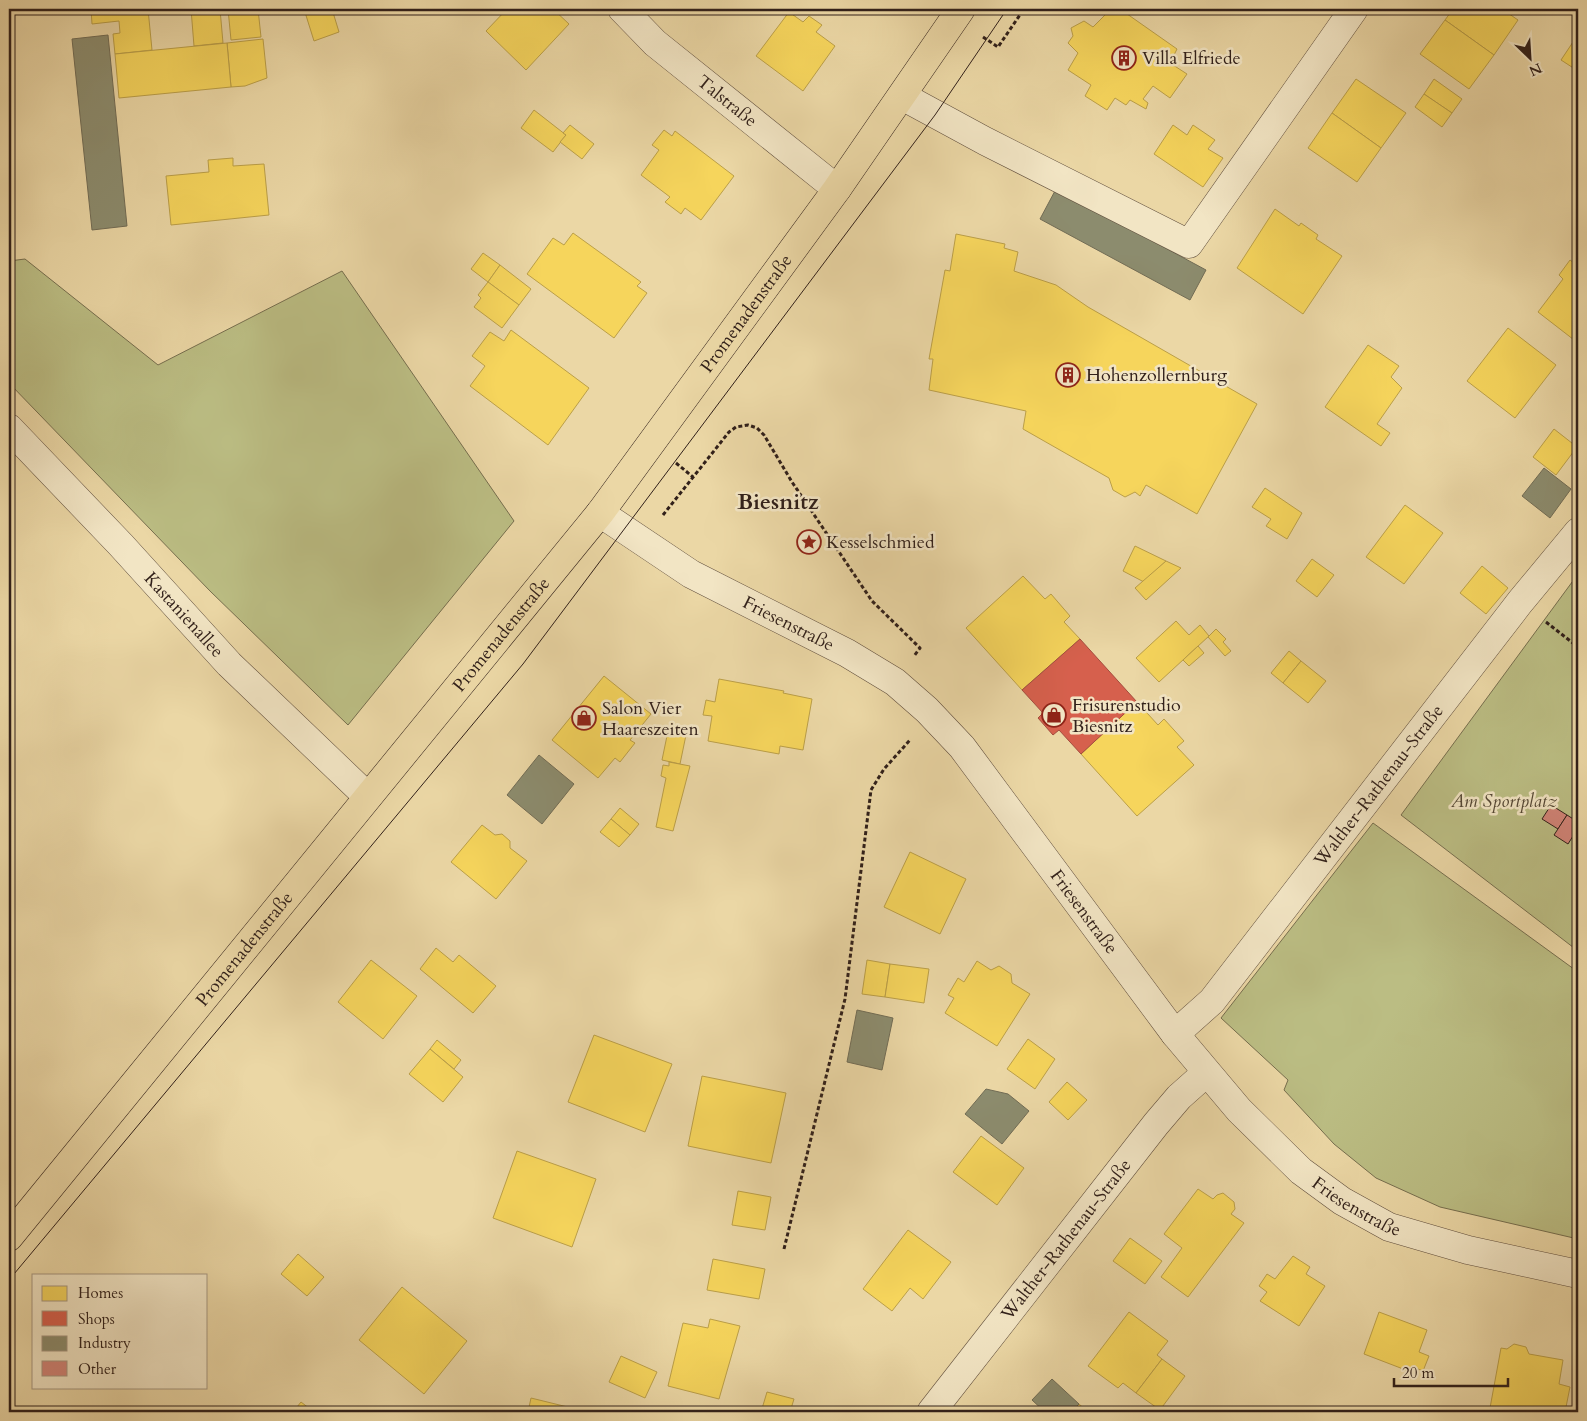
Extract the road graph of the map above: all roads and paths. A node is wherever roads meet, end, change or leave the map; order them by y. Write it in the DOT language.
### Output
graph roads {
  1 [pos="622,9"];
  2 [pos="961,9"];
  3 [pos="1024,9"];
  4 [pos="1354,9"];
  5 [pos="1019,15"];
  6 [pos="902,96"];
  7 [pos="837,189"];
  8 [pos="9,428"];
  9 [pos="600,513"];
  10 [pos="1578,532"];
  11 [pos="641,542"];
  12 [pos="1520,602"];
  13 [pos="1578,647"];
  14 [pos="895,682"];
  15 [pos="912,737"];
  16 [pos="367,796"];
  17 [pos="1175,1034"];
  18 [pos="1206,1072"];
  19 [pos="9,1237"];
  20 [pos="784,1249"];
  21 [pos="1578,1274"];
  22 [pos="932,1412"];
  1 -- 7 [label="street, Talstraße"];
  2 -- 6 [label="main road, Promenadenstraße"];
  3 -- 5 [label="path"];
  4 -- 6 [label="street"];
  6 -- 7 [label="main road, Promenadenstraße"];
  7 -- 9 [label="main road, Promenadenstraße"];
  8 -- 16 [label="street, Kastanienallee"];
  9 -- 11 [label="street, Friesenstraße"];
  9 -- 16 [label="main road, Promenadenstraße"];
  10 -- 12 [label="street, Walther-Rathenau-Straße"];
  11 -- 14 [label="street, Friesenstraße"];
  11 -- 14 [label="path"];
  12 -- 13 [label="path"];
  12 -- 17 [label="street, Walther-Rathenau-Straße"];
  14 -- 17 [label="street, Friesenstraße"];
  15 -- 20 [label="path"];
  16 -- 19 [label="main road, Promenadenstraße"];
  17 -- 18 [label="street, Friesenstraße"];
  18 -- 21 [label="street, Friesenstraße"];
  18 -- 22 [label="street, Walther-Rathenau-Straße"];
}
